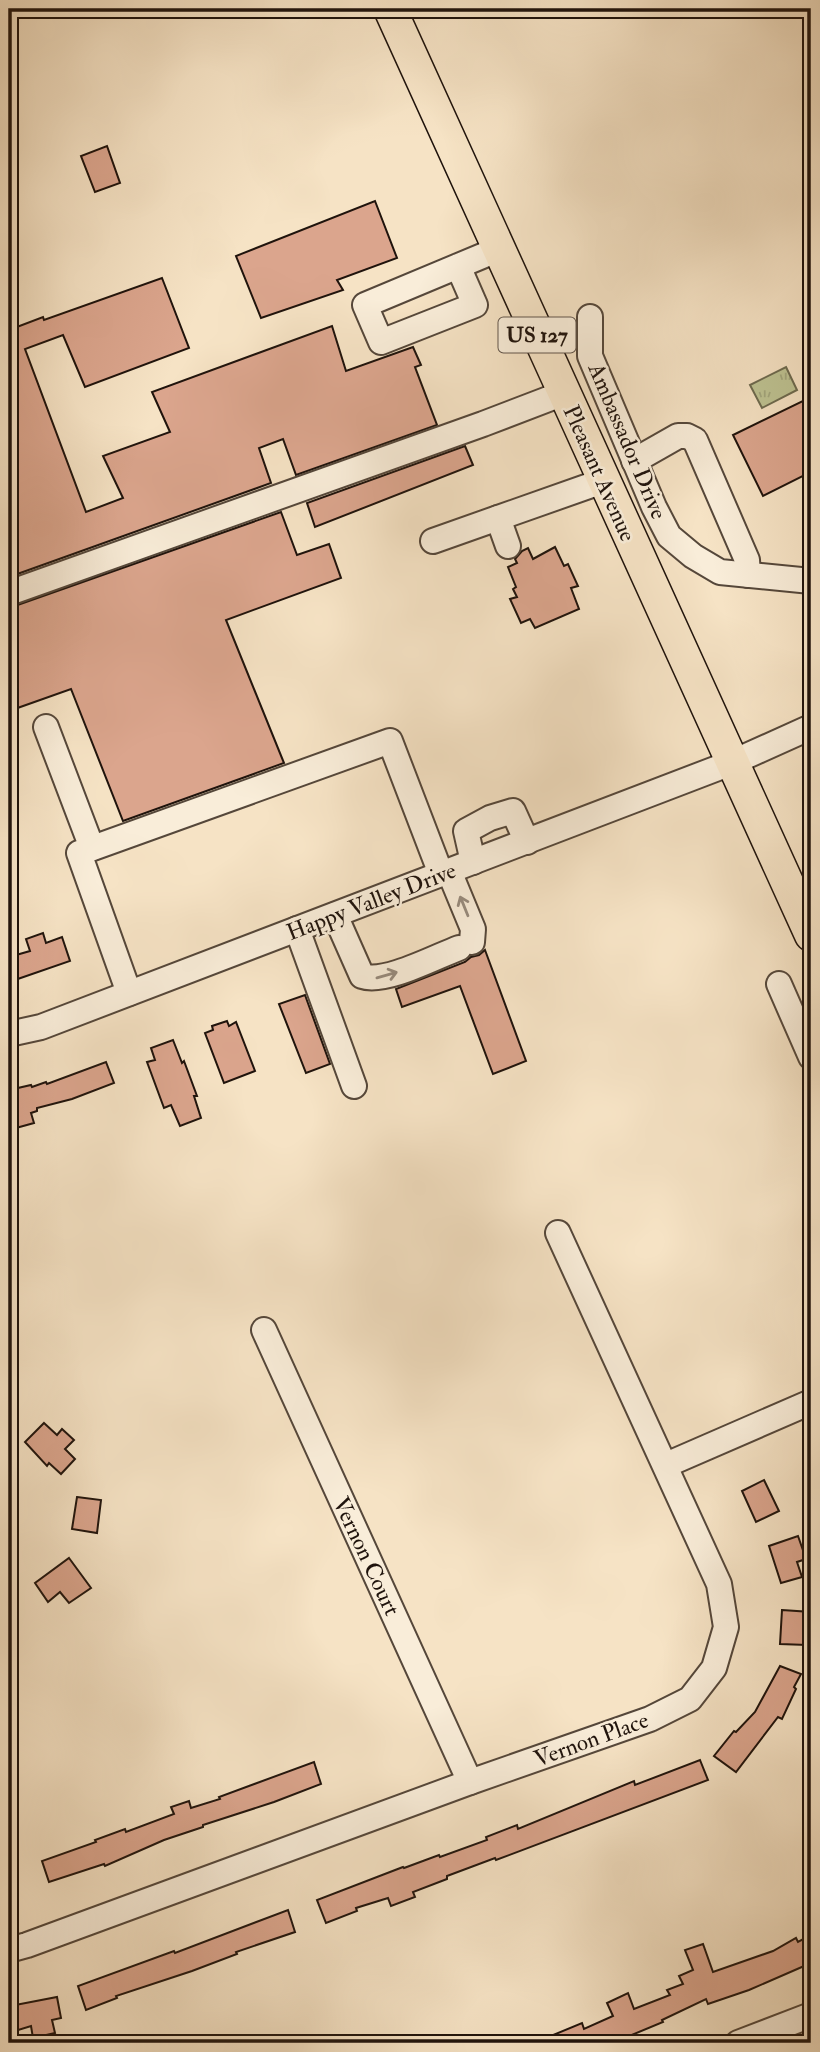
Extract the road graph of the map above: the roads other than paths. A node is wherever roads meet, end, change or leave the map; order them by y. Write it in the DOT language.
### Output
graph roads {
  1 [pos="390,9"];
  2 [pos="499,249"];
  3 [pos="458,266"];
  4 [pos="590,317"];
  5 [pos="564,393"];
  6 [pos="634,461"];
  7 [pos="603,481"];
  8 [pos="498,518"];
  9 [pos="433,541"];
  10 [pos="508,546"];
  11 [pos="748,575"];
  12 [pos="811,581"];
  13 [pos="9,593"];
  14 [pos="46,727"];
  15 [pos="811,727"];
  16 [pos="732,763"];
  17 [pos="527,842"];
  18 [pos="92,848"];
  19 [pos="473,862"];
  20 [pos="445,873"];
  21 [pos="335,915"];
  22 [pos="297,929"];
  23 [pos="811,936"];
  24 [pos="779,984"];
  25 [pos="129,993"];
  26 [pos="9,1034"];
  27 [pos="811,1057"];
  28 [pos="355,1086"];
  29 [pos="558,1233"];
  30 [pos="264,1329"];
  31 [pos="811,1402"];
  32 [pos="666,1465"];
  33 [pos="470,1782"];
  34 [pos="9,1950"];
  35 [pos="811,2015"];
  36 [pos="738,2043"];
  1 -- 2 [label="main road, Pleasant Avenue / US 127"];
  2 -- 3 [label="street"];
  2 -- 5 [label="main road, Pleasant Avenue / US 127"];
  4 -- 6 [label="street, Ambassador Drive"];
  5 -- 7 [label="main road, Pleasant Avenue / US 127"];
  5 -- 13 [label="street"];
  6 -- 11 [label="street, Ambassador Drive"];
  6 -- 11 [label="street"];
  7 -- 8 [label="street"];
  7 -- 16 [label="main road, Pleasant Avenue / US 127"];
  8 -- 9 [label="street"];
  8 -- 10 [label="street"];
  11 -- 12 [label="street, Ambassador Drive"];
  14 -- 18 [label="street"];
  15 -- 16 [label="street, Happy Valley Drive"];
  16 -- 17 [label="street, Happy Valley Drive"];
  16 -- 23 [label="main road, Pleasant Avenue / US 127"];
  17 -- 19 [label="street, Happy Valley Drive"];
  17 -- 19 [label="street"];
  18 -- 20 [label="street"];
  18 -- 25 [label="street"];
  19 -- 20 [label="street, Happy Valley Drive"];
  20 -- 21 [label="street, Happy Valley Drive"];
  21 -- 20 [label="street, one-way"];
  21 -- 22 [label="street, Happy Valley Drive"];
  22 -- 25 [label="street, Happy Valley Drive"];
  22 -- 28 [label="street"];
  24 -- 27 [label="street"];
  25 -- 26 [label="street, Happy Valley Drive"];
  29 -- 32 [label="street, Vernon Place"];
  30 -- 33 [label="street, Vernon Court"];
  31 -- 32 [label="street"];
  32 -- 33 [label="street, Vernon Place"];
  33 -- 34 [label="street, Vernon Place"];
  35 -- 36 [label="street"];
}
